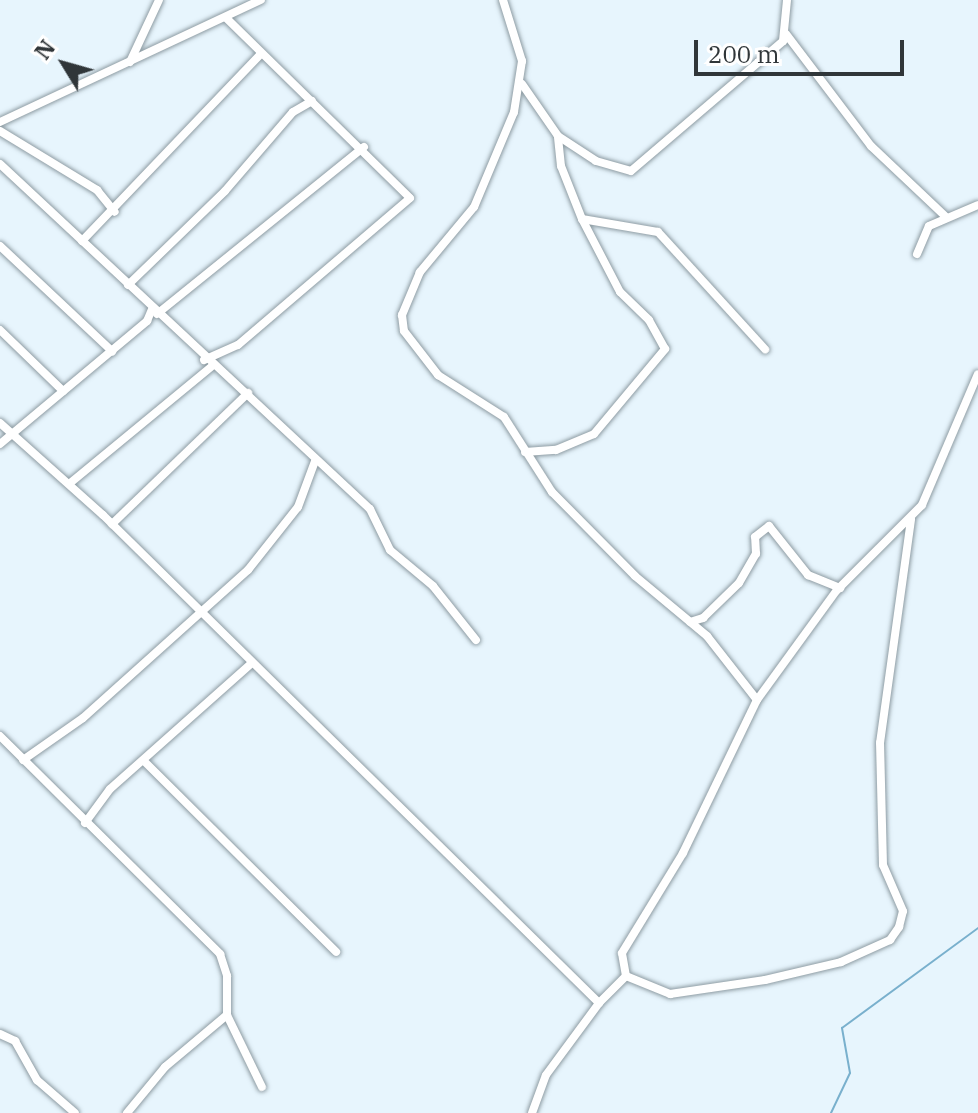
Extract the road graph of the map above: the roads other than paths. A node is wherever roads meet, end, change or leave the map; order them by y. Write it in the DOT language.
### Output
graph roads {
  1 [pos="159,0"];
  2 [pos="261,0"];
  3 [pos="503,0"];
  4 [pos="787,0"];
  5 [pos="226,18"];
  6 [pos="786,34"];
  7 [pos="260,55"];
  8 [pos="129,62"];
  9 [pos="522,84"];
  10 [pos="312,101"];
  11 [pos="0,122"];
  12 [pos="0,131"];
  13 [pos="558,136"];
  14 [pos="354,137"];
  15 [pos="364,147"];
  16 [pos="352,154"];
  17 [pos="0,164"];
  18 [pos="978,205"];
  19 [pos="115,212"];
  20 [pos="945,216"];
  21 [pos="582,219"];
  22 [pos="82,241"];
  23 [pos="0,246"];
  24 [pos="917,254"];
  25 [pos="138,280"];
  26 [pos="128,285"];
  27 [pos="137,293"];
  28 [pos="157,314"];
  29 [pos="0,330"];
  30 [pos="765,349"];
  31 [pos="112,351"];
  32 [pos="208,364"];
  33 [pos="978,374"];
  34 [pos="63,391"];
  35 [pos="248,393"];
  36 [pos="0,423"];
  37 [pos="15,433"];
  38 [pos="0,444"];
  39 [pos="525,452"];
  40 [pos="315,461"];
  41 [pos="69,484"];
  42 [pos="911,519"];
  43 [pos="112,524"];
  44 [pos="840,588"];
  45 [pos="200,612"];
  46 [pos="690,622"];
  47 [pos="476,640"];
  48 [pos="252,663"];
  49 [pos="757,700"];
  50 [pos="0,736"];
  51 [pos="23,760"];
  52 [pos="146,763"];
  53 [pos="85,823"];
  54 [pos="336,952"];
  55 [pos="626,976"];
  56 [pos="599,1003"];
  57 [pos="227,1015"];
  58 [pos="0,1034"];
  59 [pos="262,1087"];
  60 [pos="75,1113"];
  61 [pos="127,1113"];
  62 [pos="532,1113"];
  1 -- 8 [label="street"];
  2 -- 5 [label="street"];
  3 -- 9 [label="street"];
  4 -- 6 [label="street"];
  5 -- 7 [label="street"];
  5 -- 8 [label="street"];
  6 -- 13 [label="street"];
  6 -- 20 [label="street"];
  7 -- 10 [label="street"];
  7 -- 19 [label="street"];
  8 -- 11 [label="street"];
  9 -- 13 [label="street"];
  9 -- 39 [label="street"];
  10 -- 14 [label="street"];
  10 -- 25 [label="street"];
  12 -- 19 [label="street"];
  13 -- 21 [label="street"];
  14 -- 15 [label="street"];
  14 -- 16 [label="street"];
  15 -- 16 [label="street"];
  15 -- 32 [label="street"];
  16 -- 28 [label="street"];
  17 -- 22 [label="street"];
  18 -- 20 [label="street"];
  19 -- 22 [label="street"];
  20 -- 24 [label="street"];
  21 -- 30 [label="street"];
  21 -- 39 [label="street"];
  22 -- 26 [label="street"];
  23 -- 31 [label="street"];
  25 -- 26 [label="street"];
  25 -- 27 [label="street"];
  26 -- 27 [label="street"];
  27 -- 28 [label="street"];
  28 -- 31 [label="street"];
  28 -- 32 [label="street"];
  29 -- 34 [label="street"];
  31 -- 34 [label="street"];
  32 -- 35 [label="street"];
  32 -- 41 [label="street"];
  33 -- 42 [label="street"];
  34 -- 37 [label="street"];
  35 -- 40 [label="street"];
  35 -- 43 [label="street"];
  36 -- 37 [label="street"];
  37 -- 38 [label="street"];
  37 -- 41 [label="street"];
  39 -- 46 [label="street"];
  40 -- 45 [label="street"];
  40 -- 47 [label="street"];
  41 -- 43 [label="street"];
  42 -- 44 [label="street"];
  42 -- 55 [label="street"];
  43 -- 45 [label="street"];
  44 -- 46 [label="street"];
  44 -- 49 [label="street"];
  45 -- 48 [label="street"];
  45 -- 51 [label="street"];
  46 -- 49 [label="street"];
  48 -- 52 [label="street"];
  48 -- 56 [label="street"];
  49 -- 55 [label="street"];
  50 -- 51 [label="street"];
  51 -- 53 [label="street"];
  52 -- 53 [label="street"];
  52 -- 54 [label="street"];
  53 -- 57 [label="street"];
  55 -- 56 [label="street"];
  56 -- 62 [label="street"];
  57 -- 59 [label="street"];
  57 -- 61 [label="street"];
  58 -- 60 [label="street"];
}
